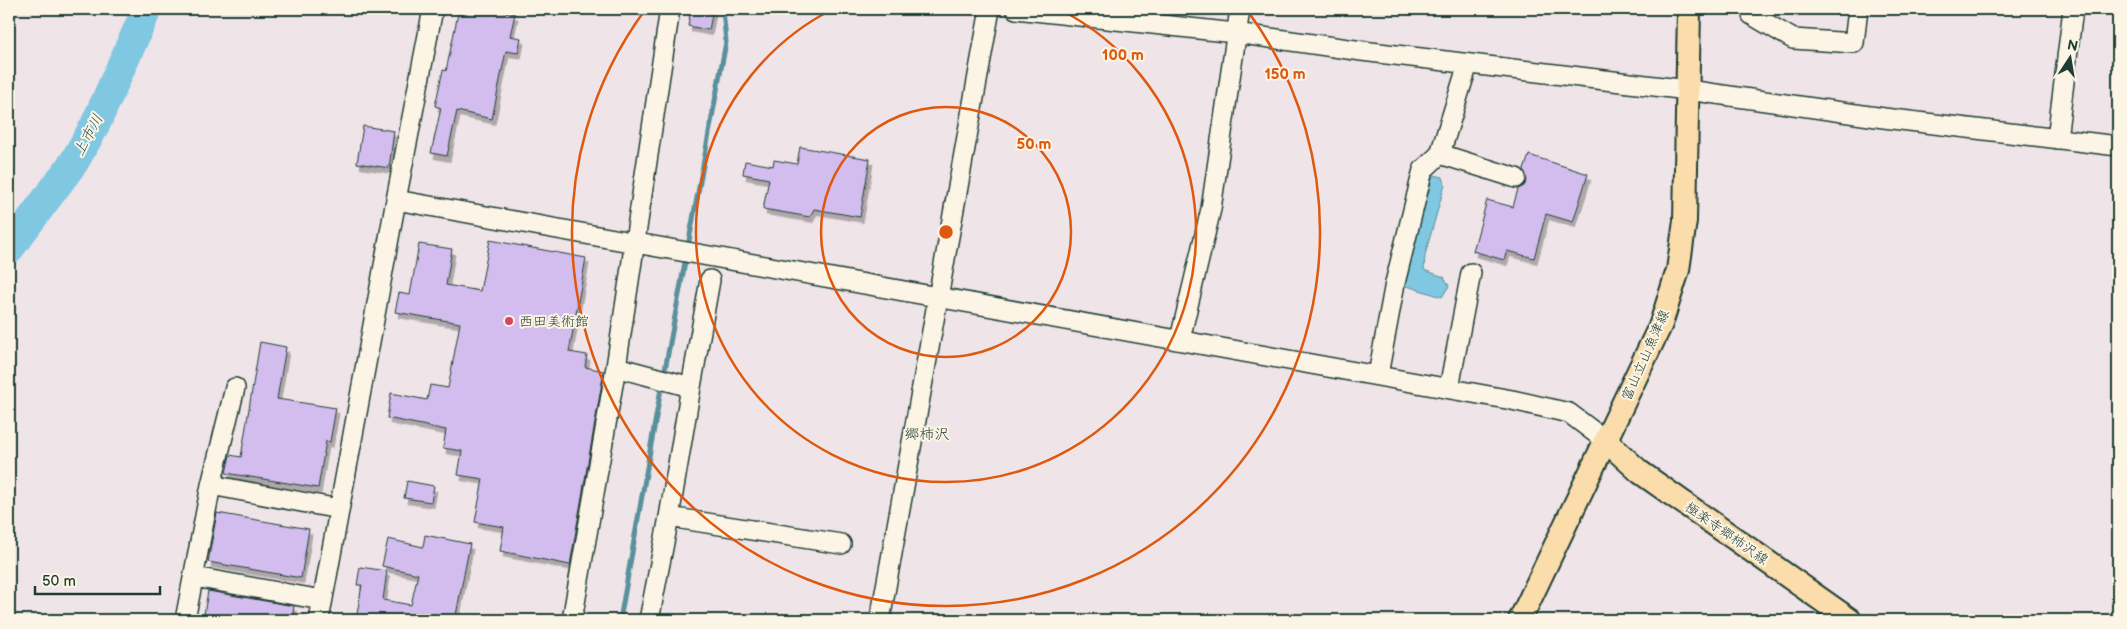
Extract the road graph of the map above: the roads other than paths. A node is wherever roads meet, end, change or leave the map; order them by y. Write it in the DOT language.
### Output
graph roads {
  1 [pos="433,9"];
  2 [pos="670,9"];
  3 [pos="990,9"];
  4 [pos="1016,9"];
  5 [pos="1240,9"];
  6 [pos="1689,9"];
  7 [pos="1752,9"];
  8 [pos="1858,9"];
  9 [pos="2073,9"];
  10 [pos="1235,33"];
  11 [pos="1468,64"];
  12 [pos="1688,90"];
  13 [pos="2057,139"];
  14 [pos="2118,146"];
  15 [pos="1440,154"];
  16 [pos="1516,178"];
  17 [pos="396,200"];
  18 [pos="635,242"];
  19 [pos="1471,273"];
  20 [pos="710,280"];
  21 [pos="937,296"];
  22 [pos="1180,339"];
  23 [pos="616,367"];
  24 [pos="1378,375"];
  25 [pos="691,387"];
  26 [pos="235,388"];
  27 [pos="1449,388"];
  28 [pos="1606,441"];
  29 [pos="212,485"];
  30 [pos="339,509"];
  31 [pos="669,517"];
  32 [pos="841,544"];
  33 [pos="194,576"];
  34 [pos="322,600"];
  35 [pos="185,620"];
  36 [pos="319,620"];
  37 [pos="572,620"];
  38 [pos="649,620"];
  39 [pos="880,620"];
  40 [pos="1520,620"];
  41 [pos="1850,620"];
  1 -- 17 [label="street"];
  2 -- 18 [label="street"];
  3 -- 21 [label="street"];
  4 -- 10 [label="street"];
  5 -- 10 [label="street"];
  6 -- 12 [label="main road, 富山立山魚津線"];
  7 -- 8 [label="street"];
  9 -- 13 [label="street"];
  10 -- 11 [label="street"];
  10 -- 22 [label="street"];
  11 -- 12 [label="street"];
  11 -- 15 [label="street"];
  12 -- 13 [label="street"];
  12 -- 28 [label="main road, 富山立山魚津線"];
  13 -- 14 [label="street"];
  15 -- 16 [label="street"];
  15 -- 24 [label="street"];
  17 -- 18 [label="street"];
  17 -- 30 [label="street"];
  18 -- 21 [label="street"];
  18 -- 23 [label="street"];
  19 -- 27 [label="street"];
  20 -- 25 [label="street"];
  21 -- 22 [label="street"];
  21 -- 39 [label="street"];
  22 -- 24 [label="street"];
  23 -- 25 [label="street"];
  23 -- 37 [label="street"];
  24 -- 27 [label="street"];
  25 -- 31 [label="street"];
  26 -- 29 [label="street"];
  27 -- 28 [label="street"];
  28 -- 40 [label="main road, 富山立山魚津線"];
  28 -- 41 [label="main road, 極楽寺郷柿沢線"];
  29 -- 30 [label="street"];
  29 -- 33 [label="street"];
  30 -- 34 [label="street"];
  31 -- 32 [label="street"];
  31 -- 38 [label="street"];
  33 -- 34 [label="street"];
  33 -- 35 [label="street"];
  34 -- 36 [label="street"];
}
